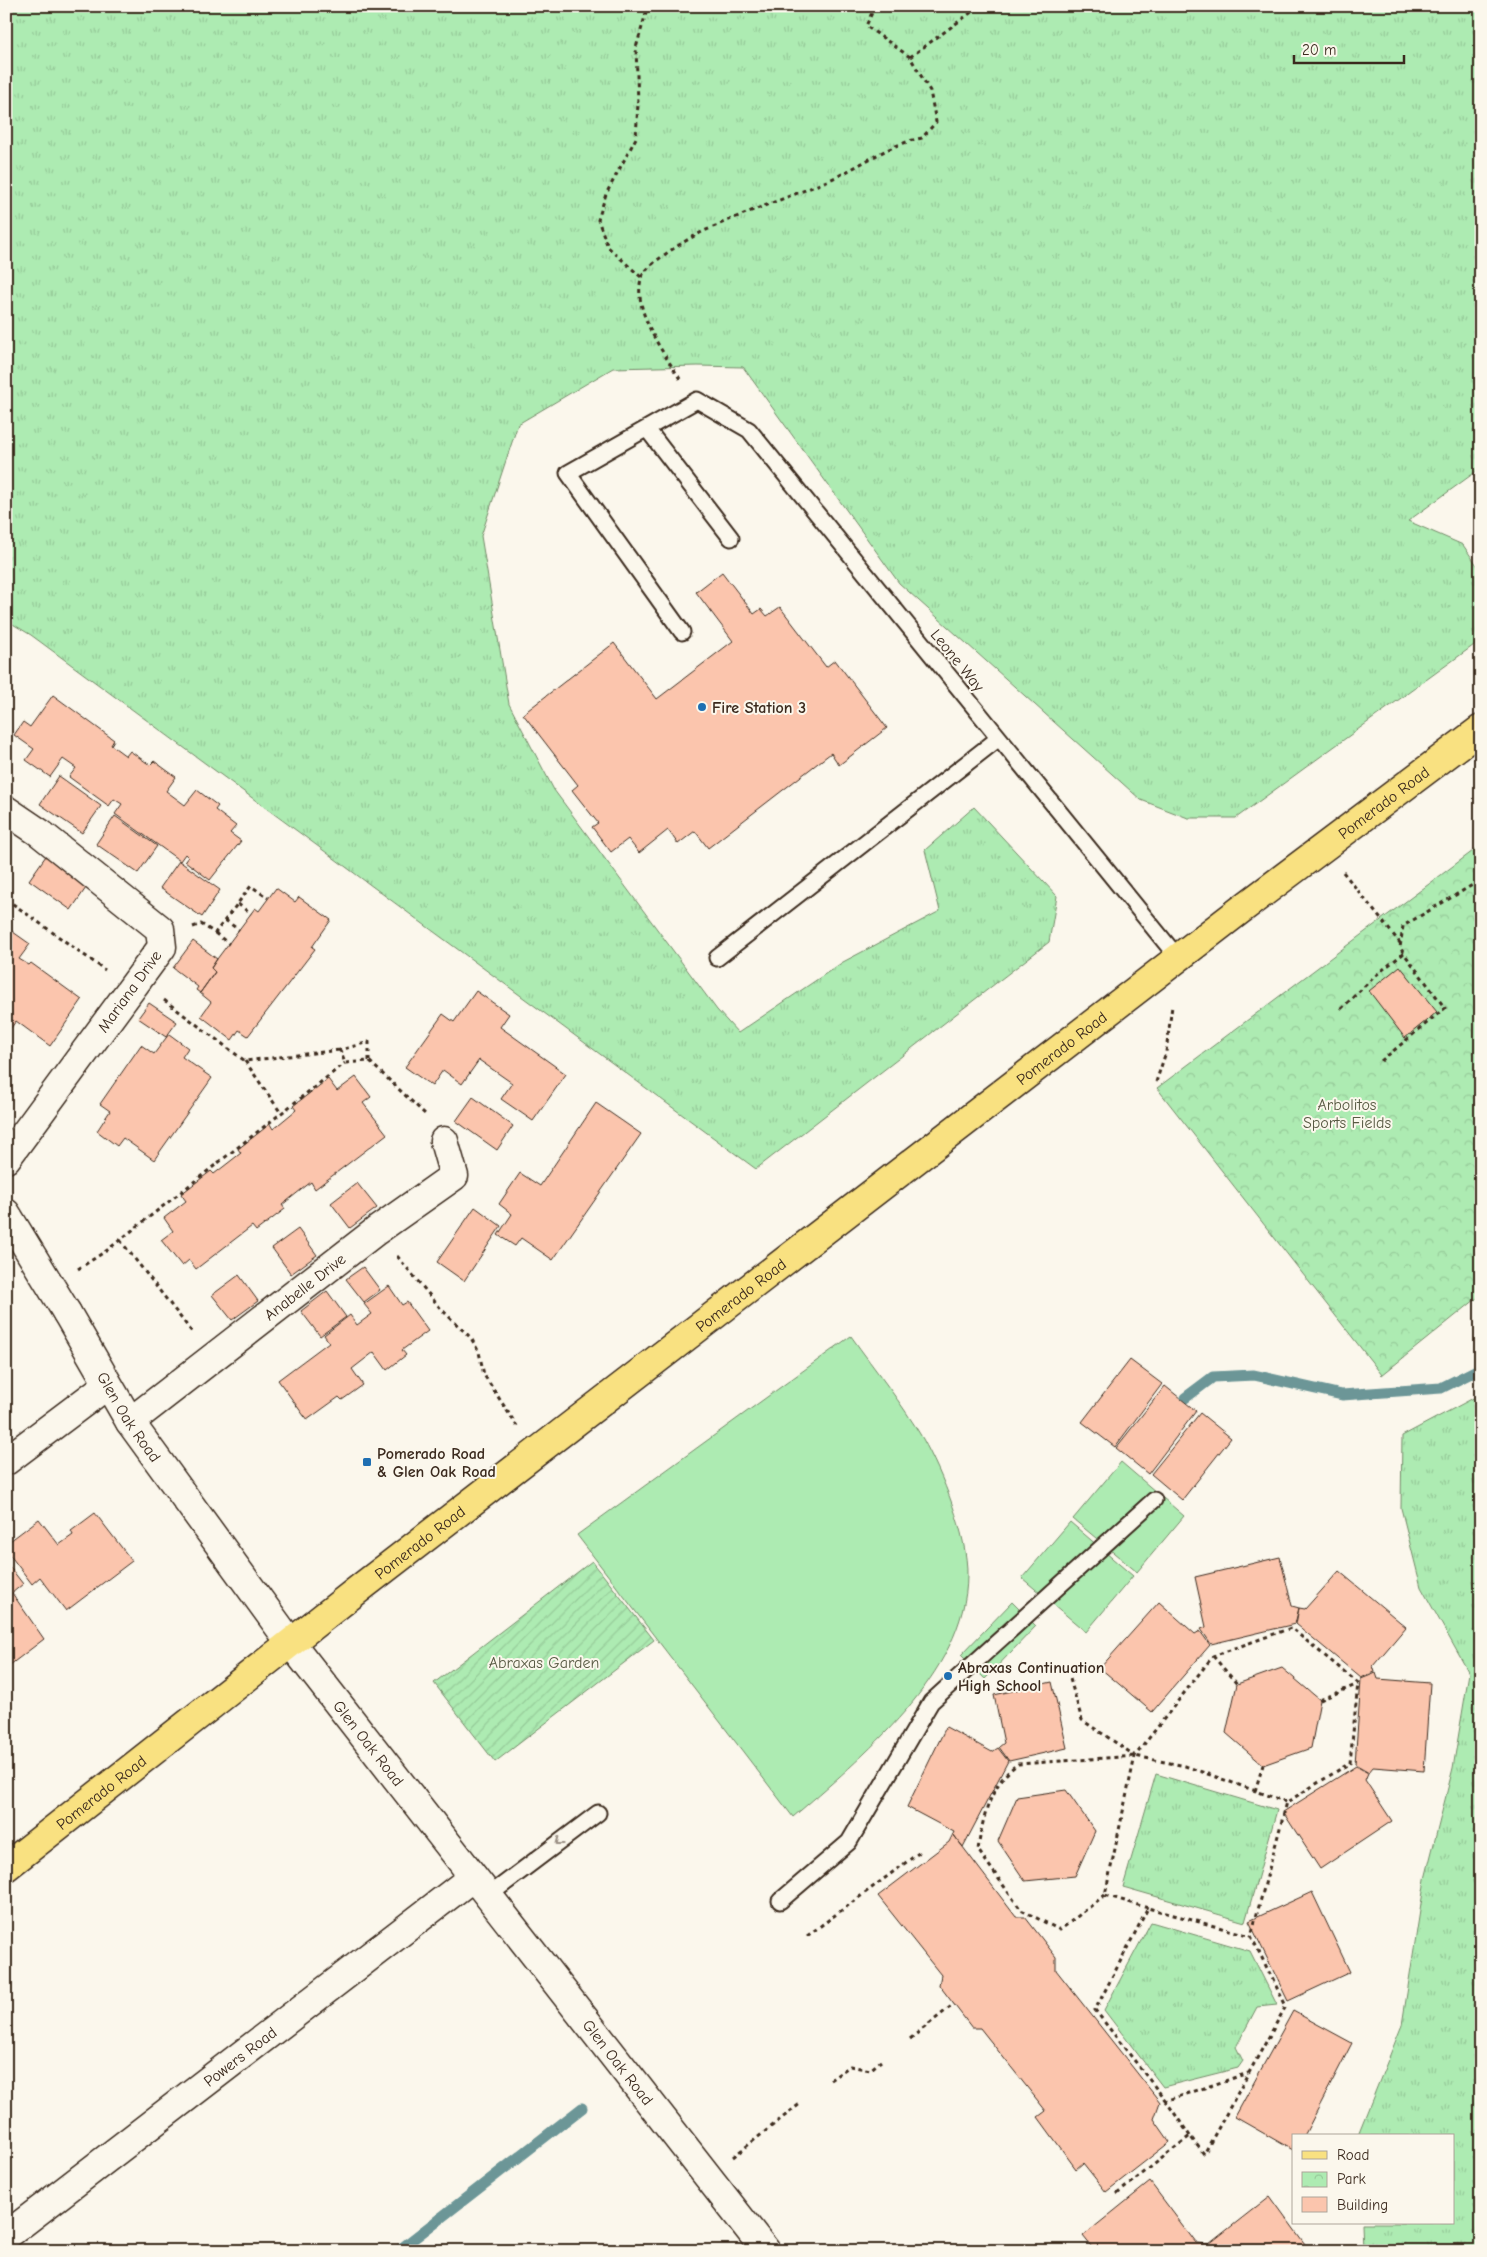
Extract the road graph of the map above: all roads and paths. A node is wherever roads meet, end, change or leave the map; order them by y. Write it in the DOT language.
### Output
graph roads {
  1 [pos="648,6"];
  2 [pos="875,6"];
  3 [pos="980,6"];
  4 [pos="910,57"];
  5 [pos="641,277"];
  6 [pos="698,400"];
  7 [pos="647,429"];
  8 [pos="731,538"];
  9 [pos="682,632"];
  10 [pos="1481,729"];
  11 [pos="999,738"];
  12 [pos="6,810"];
  13 [pos="1324,847"];
  14 [pos="1481,880"];
  15 [pos="6,898"];
  16 [pos="268,898"];
  17 [pos="238,904"];
  18 [pos="251,914"];
  19 [pos="225,920"];
  20 [pos="239,930"];
  21 [pos="215,933"];
  22 [pos="161,936"];
  23 [pos="229,944"];
  24 [pos="1400,944"];
  25 [pos="1404,953"];
  26 [pos="716,958"];
  27 [pos="1178,958"];
  28 [pos="134,985"];
  29 [pos="1341,1009"];
  30 [pos="340,1050"];
  31 [pos="245,1061"];
  32 [pos="369,1061"];
  33 [pos="1381,1061"];
  34 [pos="345,1063"];
  35 [pos="1156,1082"];
  36 [pos="281,1113"];
  37 [pos="444,1141"];
  38 [pos="6,1159"];
  39 [pos="6,1213"];
  40 [pos="376,1231"];
  41 [pos="120,1240"];
  42 [pos="52,1286"];
  43 [pos="213,1358"];
  44 [pos="107,1385"];
  45 [pos="130,1422"];
  46 [pos="535,1453"];
  47 [pos="6,1461"];
  48 [pos="1154,1500"];
  49 [pos="290,1642"];
  50 [pos="1213,1656"];
  51 [pos="1070,1679"];
  52 [pos="1237,1684"];
  53 [pos="1358,1684"];
  54 [pos="1320,1700"];
  55 [pos="1135,1756"];
  56 [pos="1263,1765"];
  57 [pos="1255,1791"];
  58 [pos="1287,1802"];
  59 [pos="598,1813"];
  60 [pos="920,1852"];
  61 [pos="6,1867"];
  62 [pos="481,1886"];
  63 [pos="1105,1895"];
  64 [pos="780,1901"];
  65 [pos="1148,1908"];
  66 [pos="806,1936"];
  67 [pos="1251,1936"];
  68 [pos="954,2004"];
  69 [pos="910,2039"];
  70 [pos="881,2061"];
  71 [pos="1249,2073"];
  72 [pos="830,2080"];
  73 [pos="1166,2101"];
  74 [pos="801,2103"];
  75 [pos="1190,2136"];
  76 [pos="708,2176"];
  77 [pos="1117,2194"];
  78 [pos="6,2236"];
  79 [pos="766,2251"];
  1 -- 5 [label="path"];
  2 -- 4 [label="path"];
  3 -- 4 [label="path"];
  4 -- 5 [label="path"];
  5 -- 6 [label="path"];
  6 -- 7 [label="lane"];
  6 -- 11 [label="lane, Leone Way"];
  7 -- 8 [label="lane"];
  7 -- 9 [label="lane"];
  10 -- 13 [label="main road, Pomerado Road"];
  11 -- 26 [label="lane"];
  11 -- 27 [label="lane, Leone Way"];
  12 -- 22 [label="street, Mariana Drive"];
  13 -- 24 [label="path"];
  13 -- 27 [label="main road, Pomerado Road"];
  14 -- 24 [label="path"];
  15 -- 28 [label="path"];
  16 -- 17 [label="path"];
  17 -- 18 [label="path"];
  17 -- 19 [label="path"];
  19 -- 20 [label="path"];
  19 -- 21 [label="path"];
  21 -- 22 [label="path"];
  21 -- 23 [label="path"];
  22 -- 28 [label="street, Mariana Drive"];
  24 -- 25 [label="path"];
  25 -- 29 [label="path"];
  25 -- 33 [label="path"];
  27 -- 35 [label="path"];
  27 -- 46 [label="main road, Pomerado Road"];
  28 -- 31 [label="path"];
  28 -- 38 [label="street, Mariana Drive"];
  30 -- 31 [label="path"];
  30 -- 32 [label="path"];
  30 -- 34 [label="path"];
  31 -- 36 [label="path"];
  32 -- 34 [label="path"];
  32 -- 37 [label="path"];
  34 -- 36 [label="path"];
  36 -- 41 [label="path"];
  37 -- 40 [label="street, Anabelle Drive"];
  39 -- 42 [label="street, Glen Oak Road"];
  40 -- 43 [label="street, Anabelle Drive"];
  40 -- 46 [label="path"];
  41 -- 42 [label="path"];
  41 -- 43 [label="path"];
  42 -- 44 [label="street, Glen Oak Road"];
  43 -- 45 [label="street, Anabelle Drive"];
  44 -- 45 [label="street, Glen Oak Road"];
  44 -- 47 [label="street"];
  45 -- 49 [label="street, Glen Oak Road"];
  46 -- 49 [label="main road, Pomerado Road"];
  48 -- 64 [label="lane"];
  49 -- 61 [label="main road, Pomerado Road"];
  49 -- 62 [label="street, Glen Oak Road"];
  50 -- 52 [label="path"];
  50 -- 53 [label="path"];
  50 -- 55 [label="path"];
  51 -- 55 [label="path"];
  53 -- 54 [label="path"];
  53 -- 58 [label="path"];
  55 -- 57 [label="path"];
  55 -- 63 [label="path"];
  55 -- 63 [label="path"];
  56 -- 57 [label="path"];
  57 -- 58 [label="path"];
  58 -- 67 [label="path"];
  59 -- 62 [label="lane, one-way"];
  60 -- 66 [label="path"];
  62 -- 76 [label="street, Glen Oak Road"];
  62 -- 78 [label="street, Powers Road"];
  63 -- 65 [label="path"];
  65 -- 67 [label="path"];
  65 -- 73 [label="path"];
  67 -- 71 [label="path"];
  68 -- 69 [label="path"];
  70 -- 72 [label="path"];
  71 -- 73 [label="path"];
  71 -- 75 [label="path"];
  73 -- 75 [label="path"];
  74 -- 76 [label="path"];
  75 -- 77 [label="path"];
  76 -- 79 [label="street, Glen Oak Road"];
}
